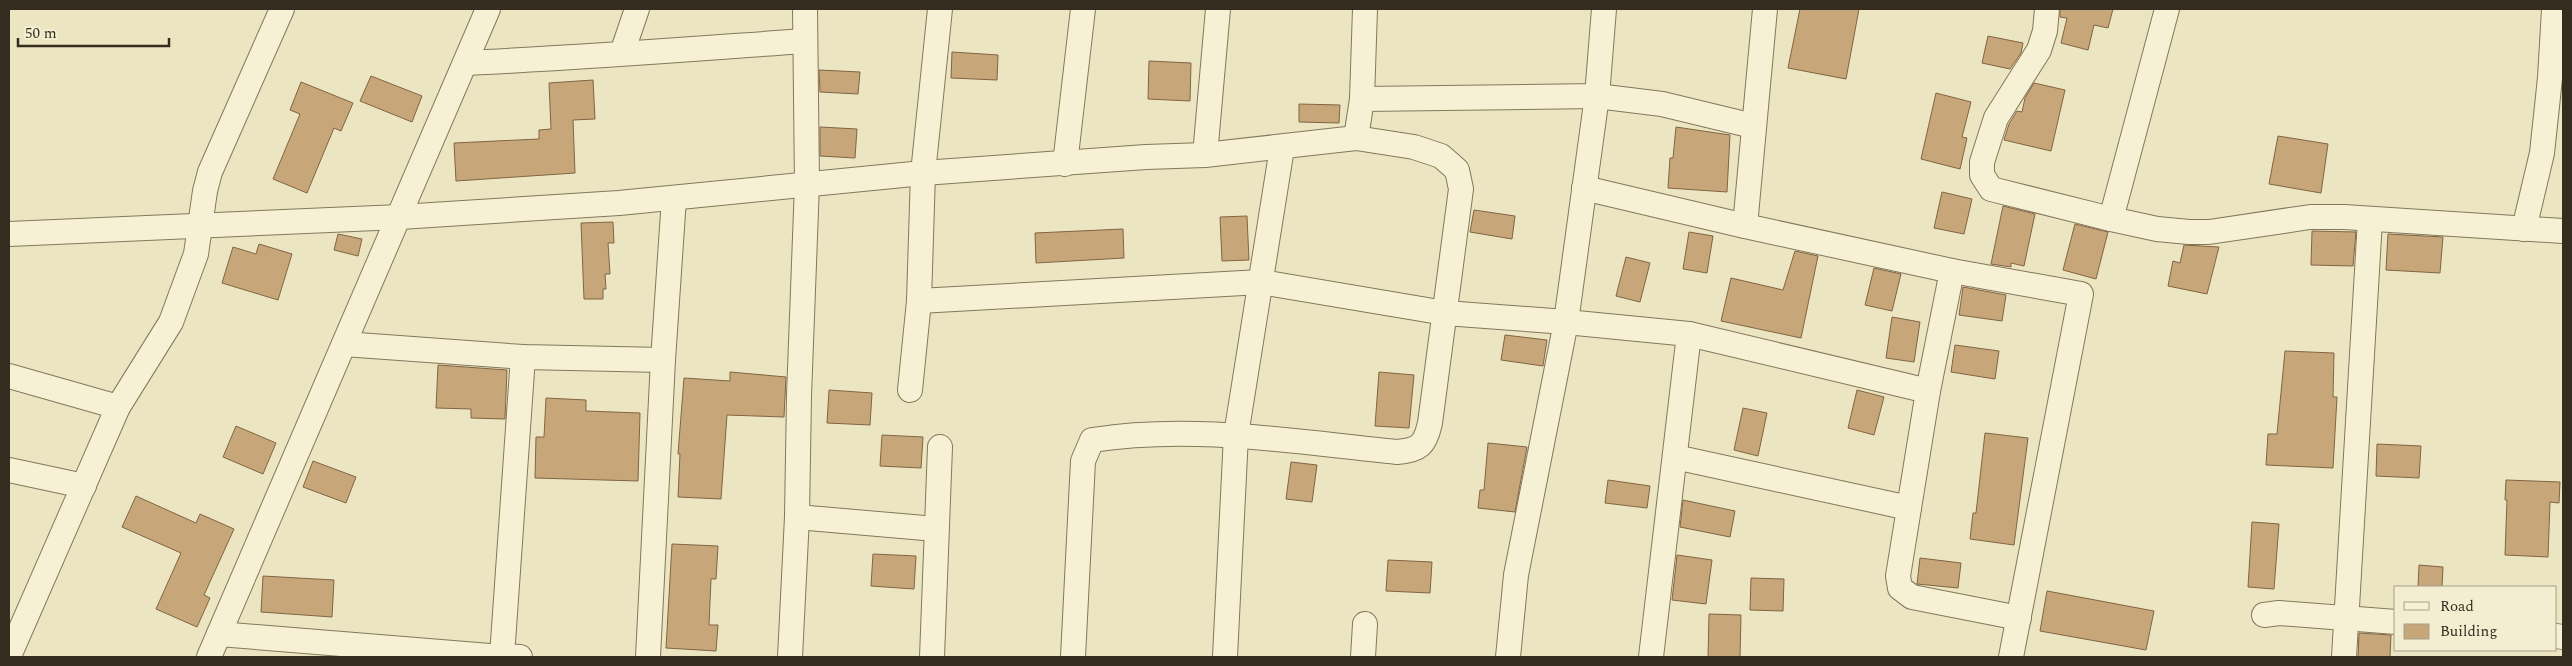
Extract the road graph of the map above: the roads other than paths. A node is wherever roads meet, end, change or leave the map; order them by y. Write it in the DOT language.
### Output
graph roads {
  1 [pos="282,9"];
  2 [pos="488,9"];
  3 [pos="637,9"];
  4 [pos="805,9"];
  5 [pos="940,9"];
  6 [pos="1083,9"];
  7 [pos="1218,9"];
  8 [pos="1365,9"];
  9 [pos="1604,9"];
  10 [pos="1765,9"];
  11 [pos="2047,9"];
  12 [pos="2167,9"];
  13 [pos="2554,9"];
  14 [pos="805,41"];
  15 [pos="622,53"];
  16 [pos="465,63"];
  17 [pos="1597,96"];
  18 [pos="1362,99"];
  19 [pos="1753,126"];
  20 [pos="1356,138"];
  21 [pos="1282,148"];
  22 [pos="1205,155"];
  23 [pos="1065,164"];
  24 [pos="923,173"];
  25 [pos="807,184"];
  26 [pos="1584,188"];
  27 [pos="674,198"];
  28 [pos="400,217"];
  29 [pos="2111,219"];
  30 [pos="2370,220"];
  31 [pos="1745,226"];
  32 [pos="200,227"];
  33 [pos="2524,229"];
  34 [pos="2563,231"];
  35 [pos="9,234"];
  36 [pos="1952,271"];
  37 [pos="1261,282"];
  38 [pos="919,301"];
  39 [pos="1445,313"];
  40 [pos="1566,322"];
  41 [pos="1689,334"];
  42 [pos="344,344"];
  43 [pos="523,357"];
  44 [pos="663,360"];
  45 [pos="9,376"];
  46 [pos="910,390"];
  47 [pos="1928,391"];
  48 [pos="118,407"];
  49 [pos="1236,434"];
  50 [pos="940,447"];
  51 [pos="1675,457"];
  52 [pos="9,470"];
  53 [pos="84,486"];
  54 [pos="1909,508"];
  55 [pos="797,517"];
  56 [pos="936,529"];
  57 [pos="2264,615"];
  58 [pos="2019,618"];
  59 [pos="2348,618"];
  60 [pos="2394,622"];
  61 [pos="1365,624"];
  62 [pos="219,634"];
  63 [pos="9,656"];
  64 [pos="210,657"];
  65 [pos="508,657"];
  66 [pos="648,657"];
  67 [pos="790,657"];
  68 [pos="932,657"];
  69 [pos="1073,657"];
  70 [pos="1225,657"];
  71 [pos="1363,657"];
  72 [pos="1508,657"];
  73 [pos="1651,657"];
  74 [pos="2011,657"];
  75 [pos="2344,657"];
  1 -- 32 [label="street"];
  2 -- 16 [label="street"];
  3 -- 15 [label="street"];
  4 -- 14 [label="street"];
  5 -- 24 [label="street"];
  6 -- 23 [label="street"];
  7 -- 22 [label="street"];
  8 -- 18 [label="street"];
  9 -- 17 [label="street"];
  10 -- 19 [label="street"];
  11 -- 29 [label="street"];
  12 -- 29 [label="street"];
  13 -- 33 [label="street"];
  14 -- 15 [label="street"];
  14 -- 25 [label="street"];
  15 -- 16 [label="street"];
  16 -- 28 [label="street"];
  17 -- 18 [label="street"];
  17 -- 19 [label="street"];
  17 -- 26 [label="street"];
  18 -- 20 [label="street"];
  19 -- 31 [label="street"];
  20 -- 21 [label="street"];
  20 -- 39 [label="street"];
  21 -- 22 [label="street"];
  21 -- 37 [label="street"];
  22 -- 23 [label="street"];
  23 -- 24 [label="street"];
  24 -- 25 [label="street"];
  24 -- 38 [label="street"];
  25 -- 27 [label="street"];
  25 -- 55 [label="street"];
  26 -- 31 [label="street"];
  26 -- 40 [label="street"];
  27 -- 28 [label="street"];
  27 -- 44 [label="street"];
  28 -- 32 [label="street"];
  28 -- 42 [label="street"];
  29 -- 30 [label="street"];
  30 -- 33 [label="street"];
  30 -- 59 [label="street"];
  31 -- 36 [label="street"];
  32 -- 35 [label="street"];
  32 -- 48 [label="street"];
  33 -- 34 [label="street"];
  36 -- 47 [label="street"];
  36 -- 58 [label="street"];
  37 -- 38 [label="street"];
  37 -- 39 [label="street"];
  37 -- 49 [label="street"];
  38 -- 46 [label="street"];
  39 -- 40 [label="street"];
  39 -- 49 [label="street"];
  40 -- 41 [label="street"];
  40 -- 72 [label="street"];
  41 -- 47 [label="street"];
  41 -- 51 [label="street"];
  42 -- 43 [label="street"];
  42 -- 62 [label="street"];
  43 -- 44 [label="street"];
  43 -- 65 [label="street"];
  44 -- 66 [label="street"];
  45 -- 48 [label="street"];
  47 -- 54 [label="street"];
  48 -- 53 [label="street"];
  49 -- 69 [label="street"];
  49 -- 70 [label="street"];
  50 -- 56 [label="street"];
  51 -- 54 [label="street"];
  51 -- 73 [label="street"];
  52 -- 53 [label="street"];
  53 -- 63 [label="street"];
  54 -- 58 [label="street"];
  55 -- 56 [label="street"];
  55 -- 67 [label="street"];
  56 -- 68 [label="street"];
  57 -- 59 [label="street"];
  58 -- 74 [label="street"];
  59 -- 60 [label="street"];
  59 -- 75 [label="street"];
  61 -- 71 [label="street"];
  62 -- 64 [label="street"];
  62 -- 65 [label="street"];
}
